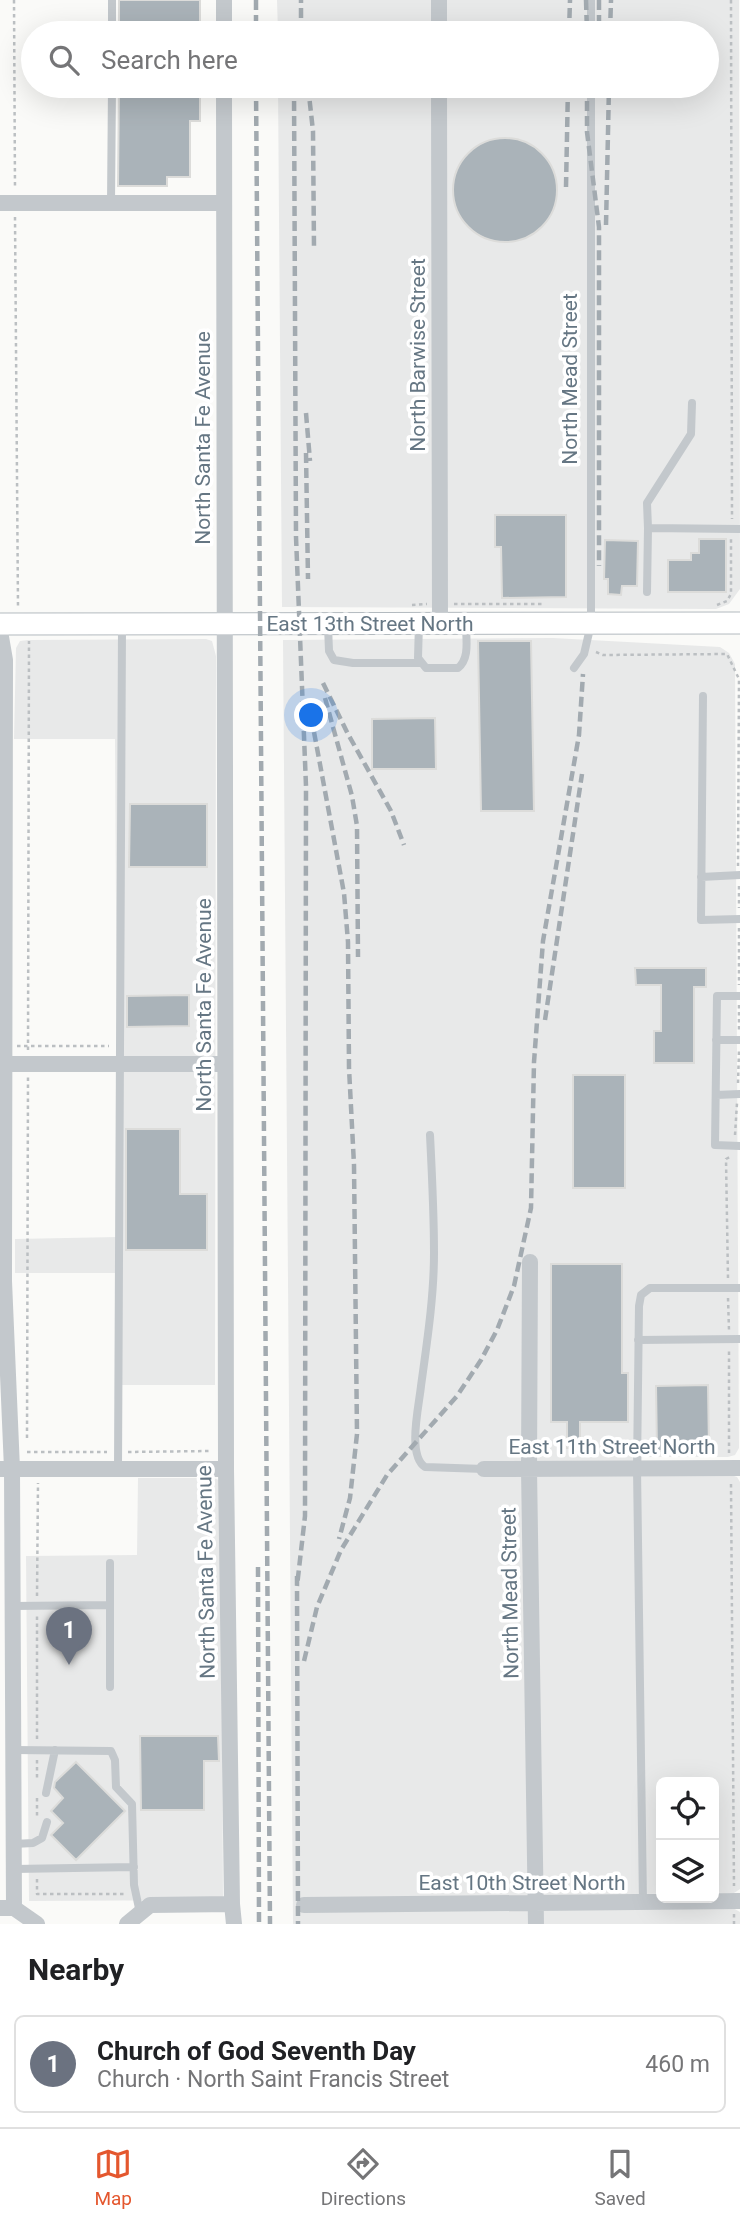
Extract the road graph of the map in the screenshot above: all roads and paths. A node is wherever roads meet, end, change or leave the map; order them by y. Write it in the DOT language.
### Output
graph roads {
  1 [pos="14,0"];
  2 [pos="112,0"];
  3 [pos="224,0"];
  4 [pos="439,0"];
  5 [pos="591,0"];
  6 [pos="731,0"];
  7 [pos="112,21"];
  8 [pos="224,21"];
  9 [pos="439,21"];
  10 [pos="591,21"];
  11 [pos="112,98"];
  12 [pos="223,98"];
  13 [pos="439,98"];
  14 [pos="591,98"];
  15 [pos="223,202"];
  16 [pos="7,203"];
  17 [pos="111,203"];
  18 [pos="692,403"];
  19 [pos="648,528"];
  20 [pos="736,529"];
  21 [pos="647,592"];
  22 [pos="727,601"];
  23 [pos="18,606"];
  24 [pos="328,623"];
  25 [pos="740,623"];
  26 [pos="0,624"];
  27 [pos="122,624"];
  28 [pos="225,624"];
  29 [pos="429,624"];
  30 [pos="466,624"];
  31 [pos="591,624"];
  32 [pos="0,631"];
  33 [pos="21,641"];
  34 [pos="585,647"];
  35 [pos="727,654"];
  36 [pos="421,663"];
  37 [pos="574,668"];
  38 [pos="703,696"];
  39 [pos="740,875"];
  40 [pos="701,877"];
  41 [pos="740,919"];
  42 [pos="740,996"];
  43 [pos="716,1040"];
  44 [pos="740,1040"];
  45 [pos="5,1046"];
  46 [pos="28,1046"];
  47 [pos="114,1046"];
  48 [pos="3,1064"];
  49 [pos="28,1064"];
  50 [pos="120,1064"];
  51 [pos="225,1064"];
  52 [pos="740,1094"];
  53 [pos="716,1095"];
  54 [pos="430,1135"];
  55 [pos="740,1146"];
  56 [pos="530,1262"];
  57 [pos="740,1288"];
  58 [pos="740,1339"];
  59 [pos="638,1340"];
  60 [pos="27,1438"];
  61 [pos="209,1451"];
  62 [pos="27,1452"];
  63 [pos="118,1452"];
  64 [pos="484,1468"];
  65 [pos="638,1468"];
  66 [pos="740,1468"];
  67 [pos="226,1469"];
  68 [pos="530,1469"];
  69 [pos="118,1470"];
  70 [pos="8,1474"];
  71 [pos="110,1563"];
  72 [pos="110,1605"];
  73 [pos="14,1606"];
  74 [pos="37,1606"];
  75 [pos="7,1627"];
  76 [pos="110,1687"];
  77 [pos="7,1733"];
  78 [pos="14,1750"];
  79 [pos="37,1750"];
  80 [pos="55,1750"];
  81 [pos="7,1777"];
  82 [pos="46,1793"];
  83 [pos="47,1822"];
  84 [pos="37,1841"];
  85 [pos="14,1844"];
  86 [pos="134,1867"];
  87 [pos="14,1869"];
  88 [pos="37,1869"];
  89 [pos="37,1894"];
  90 [pos="740,1901"];
  91 [pos="643,1902"];
  92 [pos="232,1904"];
  93 [pos="536,1904"];
  94 [pos="304,1905"];
  95 [pos="7,1908"];
  96 [pos="139,1914"];
  97 [pos="37,1924"];
  98 [pos="234,1924"];
  99 [pos="536,1924"];
  1 -- 16 [label="path"];
  2 -- 7 [label="lane"];
  3 -- 8 [label="street"];
  4 -- 9 [label="street"];
  5 -- 10 [label="lane"];
  6 -- 20 [label="path"];
  11 -- 17 [label="lane"];
  12 -- 15 [label="street, North Santa Fe Avenue"];
  13 -- 29 [label="street, North Barwise Street"];
  14 -- 31 [label="lane, North Mead Street"];
  15 -- 17 [label="street"];
  15 -- 28 [label="street, North Santa Fe Avenue"];
  16 -- 17 [label="street"];
  16 -- 23 [label="path"];
  18 -- 19 [label="lane"];
  19 -- 20 [label="lane"];
  19 -- 21 [label="lane"];
  20 -- 22 [label="path"];
  24 -- 28 [label="main road, East 13th Street North"];
  24 -- 29 [label="main road, East 13th Street North"];
  24 -- 36 [label="lane"];
  25 -- 31 [label="main road, East 13th Street North"];
  26 -- 27 [label="main road, East 13th Street North"];
  27 -- 28 [label="main road, East 13th Street North"];
  27 -- 50 [label="lane"];
  28 -- 51 [label="street, North Santa Fe Avenue"];
  29 -- 30 [label="main road, East 13th Street North"];
  29 -- 36 [label="lane"];
  30 -- 31 [label="main road, East 13th Street North"];
  30 -- 36 [label="lane"];
  31 -- 34 [label="lane, North Mead Street"];
  32 -- 45 [label="street"];
  33 -- 46 [label="path"];
  34 -- 35 [label="path"];
  34 -- 37 [label="lane, North Mead Street"];
  38 -- 40 [label="lane"];
  39 -- 40 [label="lane"];
  40 -- 41 [label="lane"];
  42 -- 43 [label="lane"];
  43 -- 44 [label="lane"];
  43 -- 53 [label="lane"];
  45 -- 46 [label="path"];
  45 -- 48 [label="street"];
  46 -- 47 [label="path"];
  46 -- 49 [label="path"];
  48 -- 49 [label="street"];
  48 -- 70 [label="street"];
  49 -- 50 [label="street"];
  49 -- 60 [label="path"];
  50 -- 51 [label="street"];
  50 -- 63 [label="lane"];
  51 -- 67 [label="street, North Santa Fe Avenue"];
  52 -- 53 [label="lane"];
  53 -- 55 [label="lane"];
  54 -- 64 [label="lane"];
  56 -- 68 [label="street, North Mead Street"];
  57 -- 59 [label="lane"];
  58 -- 59 [label="lane"];
  59 -- 65 [label="lane"];
  61 -- 63 [label="path"];
  62 -- 63 [label="path"];
  63 -- 69 [label="lane"];
  64 -- 68 [label="street, East 11th Street North"];
  65 -- 66 [label="street, East 11th Street North"];
  65 -- 68 [label="street, East 11th Street North"];
  65 -- 91 [label="lane"];
  67 -- 69 [label="street"];
  67 -- 92 [label="street, North Santa Fe Avenue"];
  68 -- 93 [label="street, North Mead Street"];
  69 -- 70 [label="street"];
  70 -- 73 [label="street"];
  70 -- 74 [label="path"];
  71 -- 72 [label="lane"];
  72 -- 74 [label="lane"];
  72 -- 76 [label="lane"];
  73 -- 74 [label="lane"];
  73 -- 75 [label="street"];
  74 -- 79 [label="path"];
  75 -- 77 [label="street"];
  77 -- 78 [label="street"];
  78 -- 79 [label="lane"];
  78 -- 81 [label="street"];
  79 -- 80 [label="lane"];
  79 -- 84 [label="path"];
  80 -- 82 [label="lane"];
  80 -- 86 [label="lane"];
  81 -- 85 [label="street"];
  83 -- 84 [label="lane"];
  84 -- 85 [label="lane"];
  85 -- 87 [label="street"];
  86 -- 88 [label="lane"];
  86 -- 96 [label="lane"];
  87 -- 88 [label="lane"];
  87 -- 95 [label="street"];
  88 -- 89 [label="path"];
  90 -- 91 [label="street, East 10th Street North"];
  91 -- 93 [label="street, East 10th Street North"];
  92 -- 96 [label="street"];
  92 -- 98 [label="street, North Santa Fe Avenue"];
  93 -- 94 [label="street, East 10th Street North"];
  93 -- 99 [label="street, North Mead Street"];
  95 -- 97 [label="street"];
}
